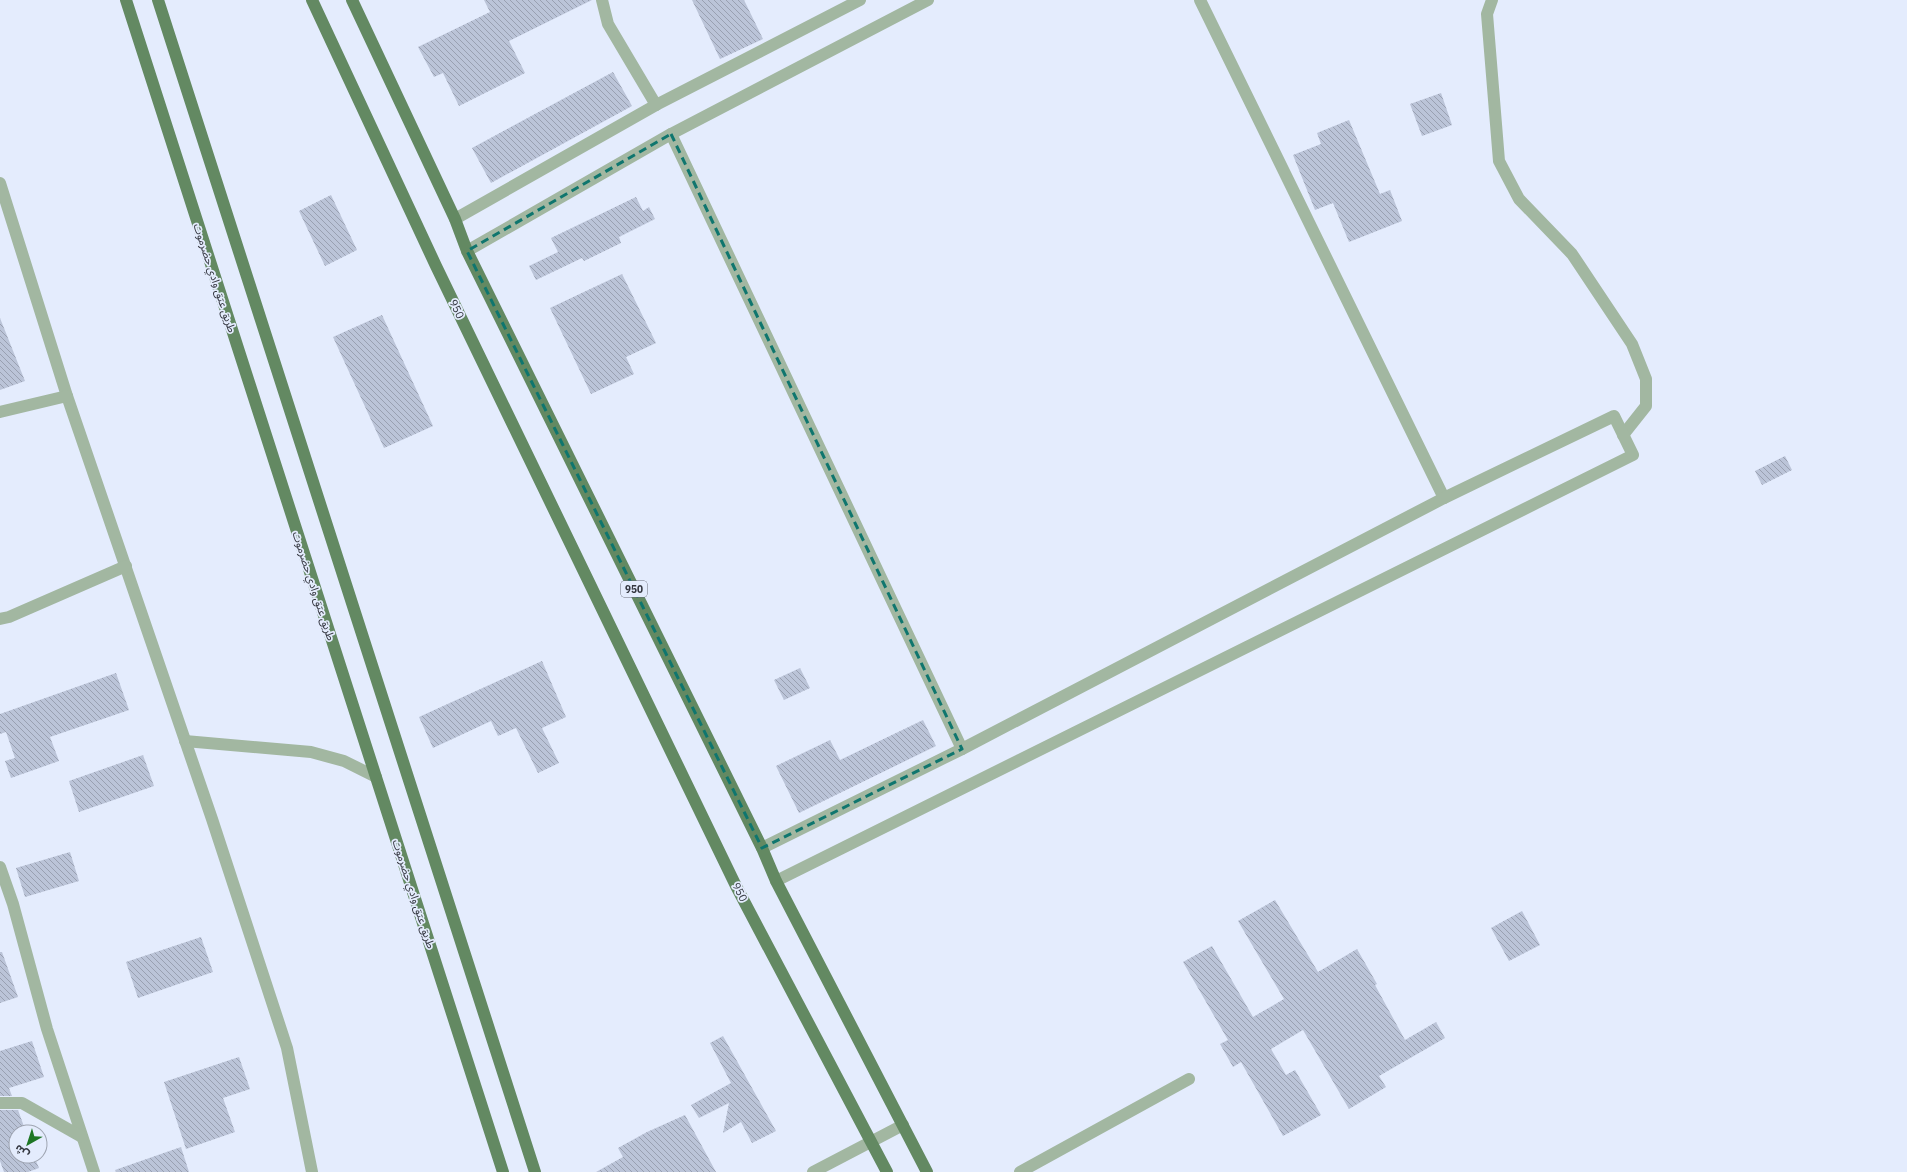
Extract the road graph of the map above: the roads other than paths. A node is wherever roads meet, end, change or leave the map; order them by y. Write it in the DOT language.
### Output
graph roads {
  1 [pos="126,0"];
  2 [pos="158,0"];
  3 [pos="312,0"];
  4 [pos="352,0"];
  5 [pos="602,0"];
  6 [pos="860,0"];
  7 [pos="928,0"];
  8 [pos="1200,0"];
  9 [pos="1492,0"];
  10 [pos="656,105"];
  11 [pos="671,134"];
  12 [pos="0,183"];
  13 [pos="454,219"];
  14 [pos="467,251"];
  15 [pos="67,396"];
  16 [pos="0,412"];
  17 [pos="1623,435"];
  18 [pos="1444,498"];
  19 [pos="126,566"];
  20 [pos="0,619"];
  21 [pos="186,741"];
  22 [pos="962,749"];
  23 [pos="376,777"];
  24 [pos="762,848"];
  25 [pos="0,867"];
  26 [pos="776,881"];
  27 [pos="1189,1079"];
  28 [pos="0,1103"];
  29 [pos="903,1125"];
  30 [pos="82,1137"];
  31 [pos="871,1141"];
  32 [pos="94,1172"];
  33 [pos="312,1172"];
  34 [pos="503,1172"];
  35 [pos="535,1172"];
  36 [pos="813,1172"];
  37 [pos="887,1172"];
  38 [pos="927,1172"];
  39 [pos="1020,1172"];
  1 -- 23 [label="main road, طريق عتق وادي حضرموت"];
  2 -- 35 [label="main road"];
  3 -- 31 [label="main road, 950 / 950"];
  4 -- 13 [label="main road, 950"];
  5 -- 10 [label="street"];
  6 -- 10 [label="street"];
  7 -- 11 [label="street"];
  8 -- 18 [label="street"];
  9 -- 17 [label="street"];
  10 -- 13 [label="street"];
  11 -- 14 [label="street"];
  11 -- 22 [label="street"];
  12 -- 15 [label="street"];
  13 -- 14 [label="main road, 950"];
  14 -- 24 [label="main road, 950"];
  15 -- 16 [label="street"];
  15 -- 19 [label="street"];
  17 -- 18 [label="street"];
  17 -- 26 [label="street"];
  18 -- 22 [label="street"];
  19 -- 20 [label="street"];
  19 -- 21 [label="street"];
  21 -- 23 [label="street"];
  21 -- 33 [label="street"];
  22 -- 24 [label="street"];
  23 -- 34 [label="main road, طريق عتق وادي حضرموت"];
  24 -- 26 [label="main road, 950"];
  25 -- 30 [label="street"];
  26 -- 29 [label="main road, 950"];
  27 -- 39 [label="street"];
  28 -- 30 [label="street"];
  29 -- 31 [label="street"];
  29 -- 38 [label="main road, 950"];
  30 -- 32 [label="street"];
  31 -- 36 [label="street"];
  31 -- 37 [label="main road, 950 / 950"];
}
